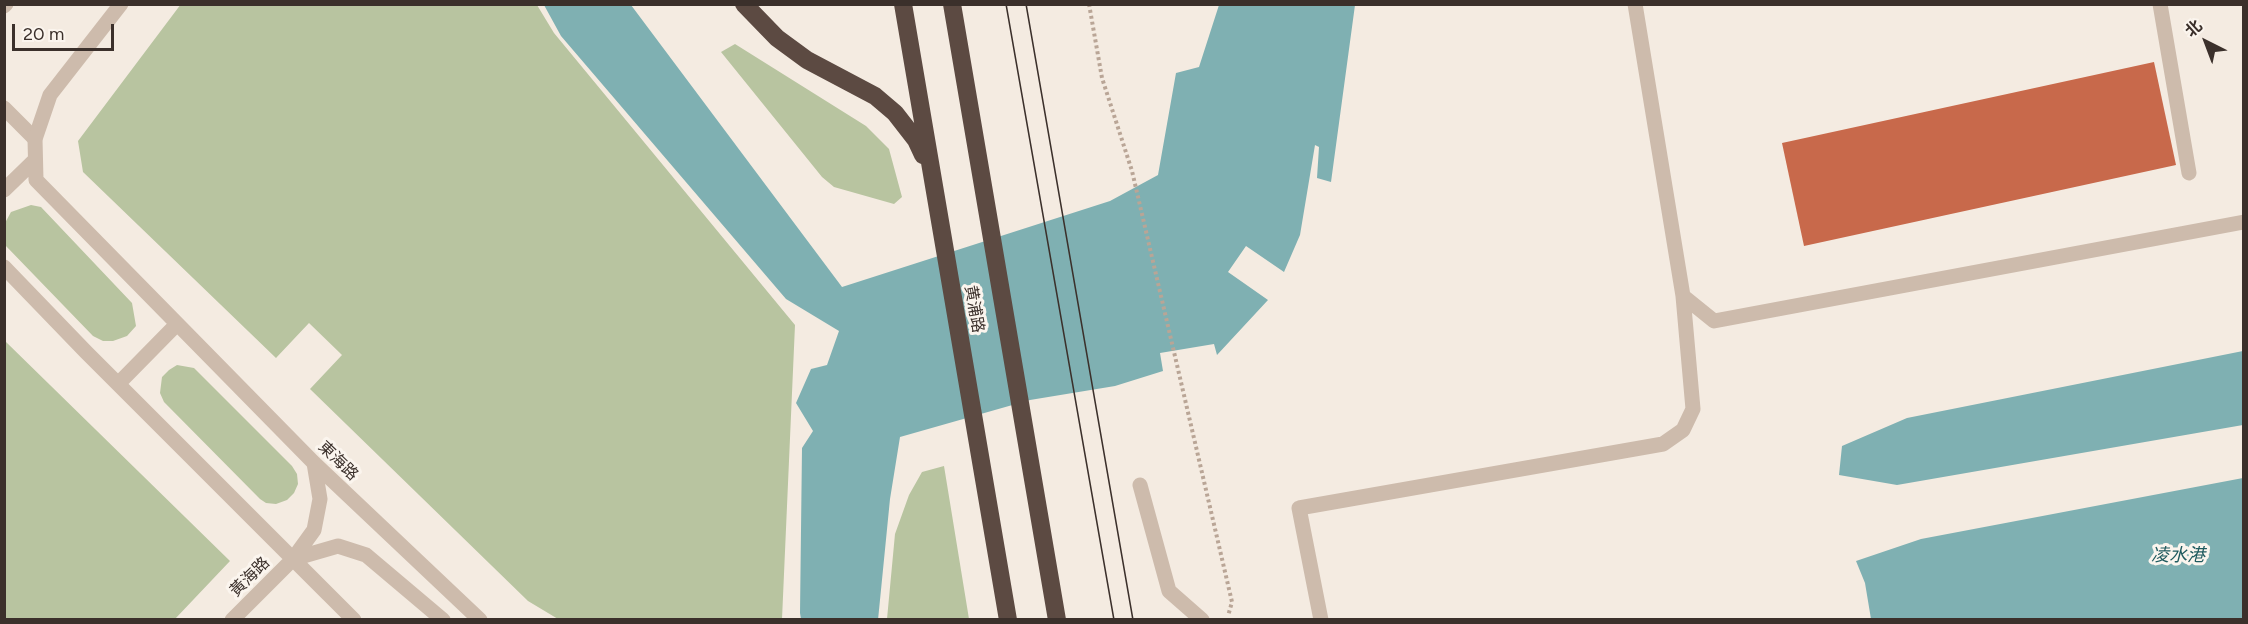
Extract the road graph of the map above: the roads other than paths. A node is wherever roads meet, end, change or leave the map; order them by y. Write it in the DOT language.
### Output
graph roads {
  1 [pos="121,4"];
  2 [pos="744,4"];
  3 [pos="903,4"];
  4 [pos="952,4"];
  5 [pos="1635,4"];
  6 [pos="2160,4"];
  7 [pos="4,108"];
  8 [pos="35,139"];
  9 [pos="34,161"];
  10 [pos="931,170"];
  11 [pos="2189,173"];
  12 [pos="4,190"];
  13 [pos="2244,222"];
  14 [pos="4,267"];
  15 [pos="1683,296"];
  16 [pos="177,324"];
  17 [pos="118,384"];
  18 [pos="314,463"];
  19 [pos="1140,485"];
  20 [pos="293,559"];
  21 [pos="232,620"];
  22 [pos="354,620"];
  23 [pos="442,620"];
  24 [pos="480,620"];
  25 [pos="1008,620"];
  26 [pos="1057,620"];
  27 [pos="1202,620"];
  28 [pos="1321,620"];
  1 -- 8 [label="street, 東海路"];
  2 -- 10 [label="highway"];
  3 -- 10 [label="highway, 黄浦路"];
  4 -- 26 [label="highway, 黄浦路"];
  5 -- 15 [label="street"];
  6 -- 11 [label="street"];
  7 -- 8 [label="street"];
  8 -- 9 [label="street, 東海路"];
  9 -- 12 [label="street"];
  9 -- 16 [label="street, 東海路"];
  10 -- 25 [label="highway, 黄浦路"];
  13 -- 15 [label="street"];
  14 -- 17 [label="street"];
  15 -- 28 [label="street"];
  16 -- 17 [label="street"];
  16 -- 18 [label="street, 東海路"];
  17 -- 20 [label="street"];
  18 -- 20 [label="street, 黃海路"];
  18 -- 24 [label="street, 東海路"];
  19 -- 27 [label="street"];
  20 -- 21 [label="street, 黃海路"];
  20 -- 22 [label="street"];
  20 -- 23 [label="street"];
}
